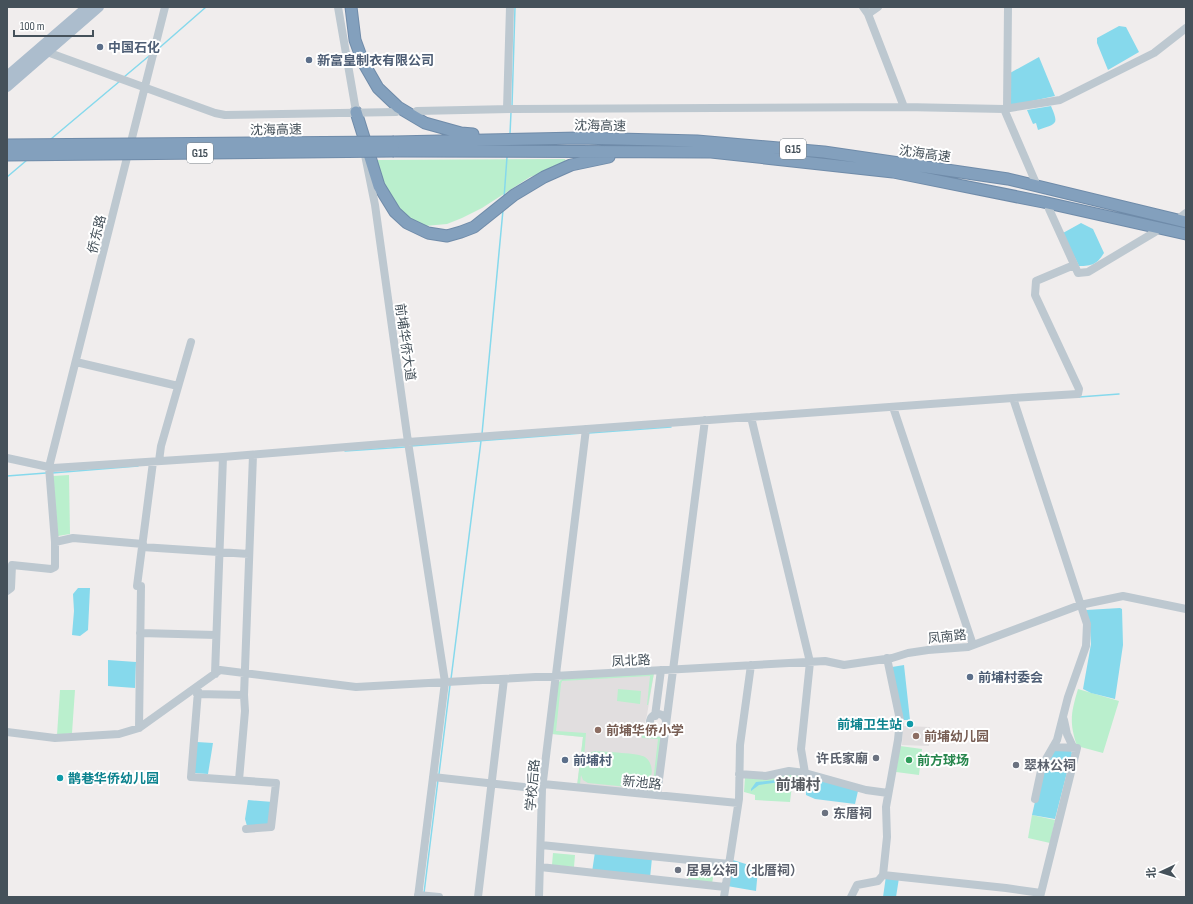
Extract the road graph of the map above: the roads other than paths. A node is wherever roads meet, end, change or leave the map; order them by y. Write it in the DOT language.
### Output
graph roads {
  1 [pos="87,7"];
  2 [pos="99,7"];
  3 [pos="165,7"];
  4 [pos="338,7"];
  5 [pos="351,7"];
  6 [pos="510,7"];
  7 [pos="878,7"];
  8 [pos="1008,7"];
  9 [pos="866,11"];
  10 [pos="1186,28"];
  11 [pos="47,52"];
  12 [pos="7,76"];
  13 [pos="7,87"];
  14 [pos="145,87"];
  15 [pos="904,107"];
  16 [pos="510,109"];
  17 [pos="1005,109"];
  18 [pos="417,111"];
  19 [pos="356,112"];
  20 [pos="396,112"];
  21 [pos="541,139"];
  22 [pos="7,145"];
  23 [pos="394,146"];
  24 [pos="638,152"];
  25 [pos="7,155"];
  26 [pos="1035,181"];
  27 [pos="1049,209"];
  28 [pos="1185,217"];
  29 [pos="1155,232"];
  30 [pos="1186,234"];
  31 [pos="1074,265"];
  32 [pos="192,342"];
  33 [pos="76,362"];
  34 [pos="178,386"];
  35 [pos="1014,400"];
  36 [pos="893,409"];
  37 [pos="752,420"];
  38 [pos="704,423"];
  39 [pos="586,432"];
  40 [pos="409,445"];
  41 [pos="253,457"];
  42 [pos="7,458"];
  43 [pos="223,459"];
  44 [pos="154,464"];
  45 [pos="50,471"];
  46 [pos="54,542"];
  47 [pos="142,546"];
  48 [pos="219,552"];
  49 [pos="249,554"];
  50 [pos="7,591"];
  51 [pos="1080,604"];
  52 [pos="1186,609"];
  53 [pos="140,633"];
  54 [pos="216,635"];
  55 [pos="973,645"];
  56 [pos="887,658"];
  57 [pos="810,662"];
  58 [pos="751,665"];
  59 [pos="672,669"];
  60 [pos="661,670"];
  61 [pos="215,674"];
  62 [pos="245,674"];
  63 [pos="557,676"];
  64 [pos="504,679"];
  65 [pos="449,682"];
  66 [pos="198,690"];
  67 [pos="244,695"];
  68 [pos="1064,712"];
  69 [pos="655,716"];
  70 [pos="666,723"];
  71 [pos="139,728"];
  72 [pos="7,732"];
  73 [pos="1053,747"];
  74 [pos="1073,747"];
  75 [pos="805,772"];
  76 [pos="740,774"];
  77 [pos="437,777"];
  78 [pos="239,780"];
  79 [pos="492,783"];
  80 [pos="542,786"];
  81 [pos="888,793"];
  82 [pos="656,795"];
  83 [pos="1035,799"];
  84 [pos="738,803"];
  85 [pos="246,829"];
  86 [pos="540,844"];
  87 [pos="729,864"];
  88 [pos="540,867"];
  89 [pos="883,875"];
  90 [pos="726,887"];
  91 [pos="1040,895"];
  92 [pos="421,896"];
  93 [pos="439,897"];
  94 [pos="478,897"];
  95 [pos="539,897"];
  96 [pos="724,897"];
  97 [pos="851,897"];
  1 -- 12 [label="main road"];
  2 -- 11 [label="main road"];
  3 -- 14 [label="street, 侨东路"];
  4 -- 19 [label="street, 前埔华侨大道"];
  5 -- 21 [label="highway"];
  6 -- 16 [label="street"];
  7 -- 9 [label="street"];
  8 -- 17 [label="street"];
  9 -- 15 [label="street"];
  10 -- 17 [label="street"];
  11 -- 13 [label="main road"];
  11 -- 14 [label="street"];
  14 -- 19 [label="street"];
  14 -- 33 [label="street, 侨东路"];
  15 -- 16 [label="street"];
  15 -- 17 [label="street"];
  16 -- 18 [label="street"];
  17 -- 26 [label="street"];
  19 -- 20 [label="street"];
  19 -- 24 [label="highway"];
  19 -- 40 [label="street, 前埔华侨大道"];
  21 -- 23 [label="highway, 沈海高速 / G15"];
  21 -- 28 [label="highway, 沈海高速 / G15"];
  22 -- 23 [label="highway, 沈海高速 / G15, bridge"];
  23 -- 24 [label="highway, 沈海高速 / G15"];
  23 -- 25 [label="highway, 沈海高速 / G15, bridge"];
  24 -- 30 [label="highway, 沈海高速 / G15"];
  27 -- 31 [label="street"];
  29 -- 31 [label="street"];
  31 -- 35 [label="street"];
  32 -- 34 [label="street"];
  33 -- 34 [label="street"];
  33 -- 45 [label="street, 侨东路"];
  34 -- 44 [label="street"];
  35 -- 36 [label="street"];
  35 -- 51 [label="street"];
  36 -- 37 [label="street"];
  36 -- 55 [label="street"];
  37 -- 38 [label="street"];
  37 -- 57 [label="street"];
  38 -- 39 [label="street"];
  38 -- 59 [label="street"];
  39 -- 40 [label="street"];
  39 -- 63 [label="street, 学校后路"];
  40 -- 41 [label="street"];
  40 -- 65 [label="street, 前埔华侨大道"];
  41 -- 43 [label="street"];
  41 -- 49 [label="street"];
  42 -- 45 [label="street"];
  43 -- 44 [label="street"];
  43 -- 48 [label="street"];
  44 -- 45 [label="street"];
  44 -- 47 [label="street"];
  45 -- 46 [label="street, 侨东路"];
  46 -- 47 [label="street"];
  46 -- 50 [label="street, 侨东路"];
  47 -- 48 [label="street"];
  47 -- 53 [label="street"];
  48 -- 49 [label="street"];
  48 -- 54 [label="street"];
  49 -- 62 [label="street"];
  51 -- 52 [label="street, 凤南路"];
  51 -- 55 [label="street, 凤南路"];
  51 -- 68 [label="street"];
  53 -- 54 [label="street"];
  53 -- 71 [label="street"];
  54 -- 61 [label="street"];
  55 -- 56 [label="street, 凤南路"];
  56 -- 57 [label="street, 凤南路"];
  56 -- 81 [label="street"];
  57 -- 58 [label="street, 凤北路"];
  57 -- 75 [label="street"];
  58 -- 59 [label="street, 凤北路"];
  58 -- 76 [label="street"];
  59 -- 60 [label="street, 凤北路"];
  59 -- 70 [label="street"];
  60 -- 63 [label="street, 凤北路"];
  60 -- 69 [label="street"];
  61 -- 62 [label="street, 凤北路"];
  61 -- 66 [label="street"];
  62 -- 65 [label="street, 凤北路"];
  62 -- 67 [label="street"];
  63 -- 64 [label="street, 凤北路"];
  63 -- 80 [label="street, 学校后路"];
  64 -- 65 [label="street, 凤北路"];
  64 -- 79 [label="street"];
  65 -- 77 [label="street, 前埔华侨大道"];
  66 -- 67 [label="street"];
  66 -- 71 [label="street"];
  66 -- 78 [label="street"];
  67 -- 78 [label="street"];
  68 -- 73 [label="street"];
  68 -- 74 [label="street"];
  69 -- 70 [label="street"];
  69 -- 70 [label="street"];
  70 -- 82 [label="street"];
  71 -- 72 [label="street"];
  73 -- 83 [label="street"];
  73 -- 91 [label="street"];
  75 -- 76 [label="street"];
  75 -- 81 [label="street"];
  76 -- 84 [label="street"];
  77 -- 79 [label="street, 新池路"];
  77 -- 92 [label="street, 前埔华侨大道"];
  78 -- 85 [label="street"];
  79 -- 80 [label="street, 新池路"];
  79 -- 94 [label="street"];
  80 -- 82 [label="street, 新池路"];
  80 -- 86 [label="street, 学校后路"];
  81 -- 89 [label="street"];
  82 -- 84 [label="street, 新池路"];
  84 -- 87 [label="street"];
  86 -- 87 [label="street"];
  86 -- 88 [label="street, 学校后路"];
  87 -- 90 [label="street"];
  88 -- 90 [label="street"];
  88 -- 95 [label="street, 学校后路"];
  89 -- 91 [label="street"];
  89 -- 97 [label="street"];
  90 -- 96 [label="street"];
  92 -- 93 [label="street"];
}
